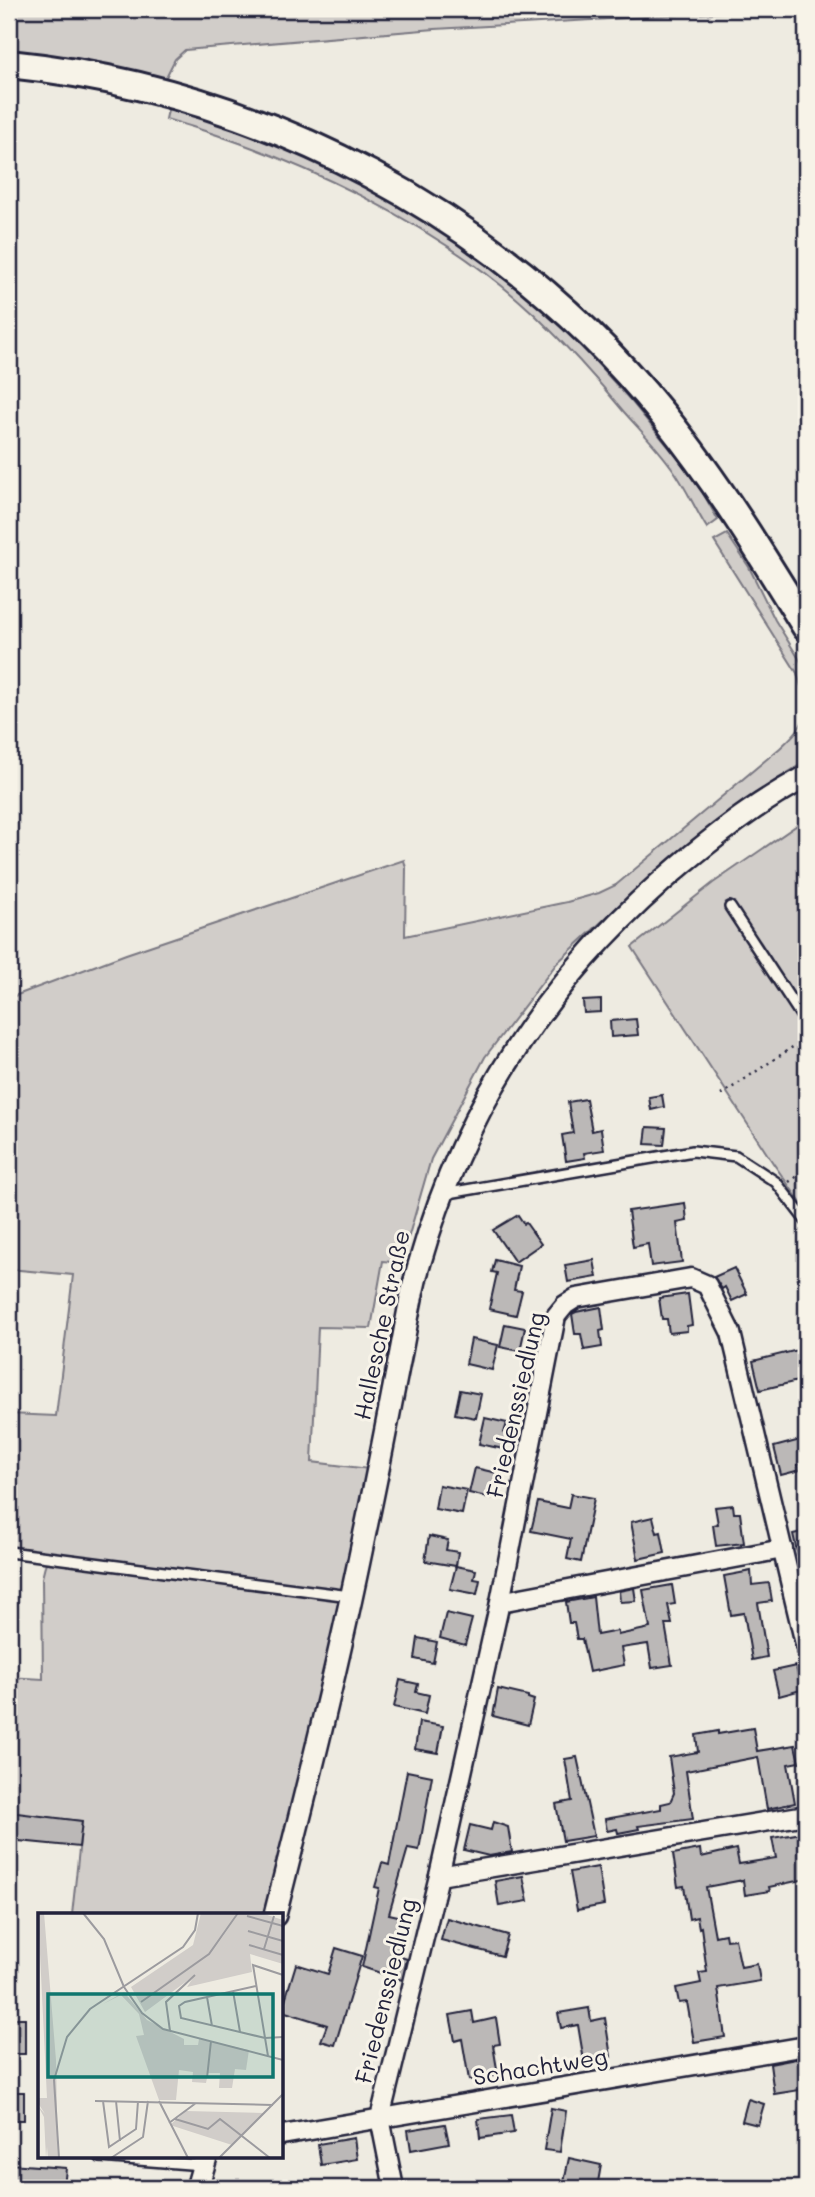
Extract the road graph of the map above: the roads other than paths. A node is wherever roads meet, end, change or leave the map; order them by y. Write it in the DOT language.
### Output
graph roads {
  1 [pos="9,64"];
  2 [pos="806,627"];
  3 [pos="806,777"];
  4 [pos="730,907"];
  5 [pos="806,1023"];
  6 [pos="441,1195"];
  7 [pos="806,1222"];
  8 [pos="783,1549"];
  9 [pos="9,1552"];
  10 [pos="352,1596"];
  11 [pos="500,1602"];
  12 [pos="806,1648"];
  13 [pos="806,1815"];
  14 [pos="439,1876"];
  15 [pos="276,1913"];
  16 [pos="806,2046"];
  17 [pos="380,2118"];
  18 [pos="284,2135"];
  19 [pos="126,2158"];
  20 [pos="205,2161"];
  21 [pos="197,2188"];
  22 [pos="394,2188"];
  1 -- 2 [label="main road"];
  3 -- 6 [label="street, Hallesche Straße"];
  4 -- 5 [label="lane"];
  6 -- 7 [label="lane"];
  6 -- 10 [label="street, Hallesche Straße"];
  8 -- 11 [label="street"];
  8 -- 11 [label="street, Friedenssiedlung"];
  8 -- 12 [label="street, Friedenssiedlung"];
  9 -- 10 [label="lane"];
  10 -- 15 [label="street, Hallesche Straße"];
  11 -- 14 [label="street, Friedenssiedlung"];
  13 -- 14 [label="street, Friedenssiedlung"];
  14 -- 17 [label="street, Friedenssiedlung"];
  16 -- 17 [label="street, Schachtweg"];
  17 -- 18 [label="street, Schachtweg"];
  17 -- 22 [label="street"];
  19 -- 20 [label="lane"];
  20 -- 21 [label="street"];
}
